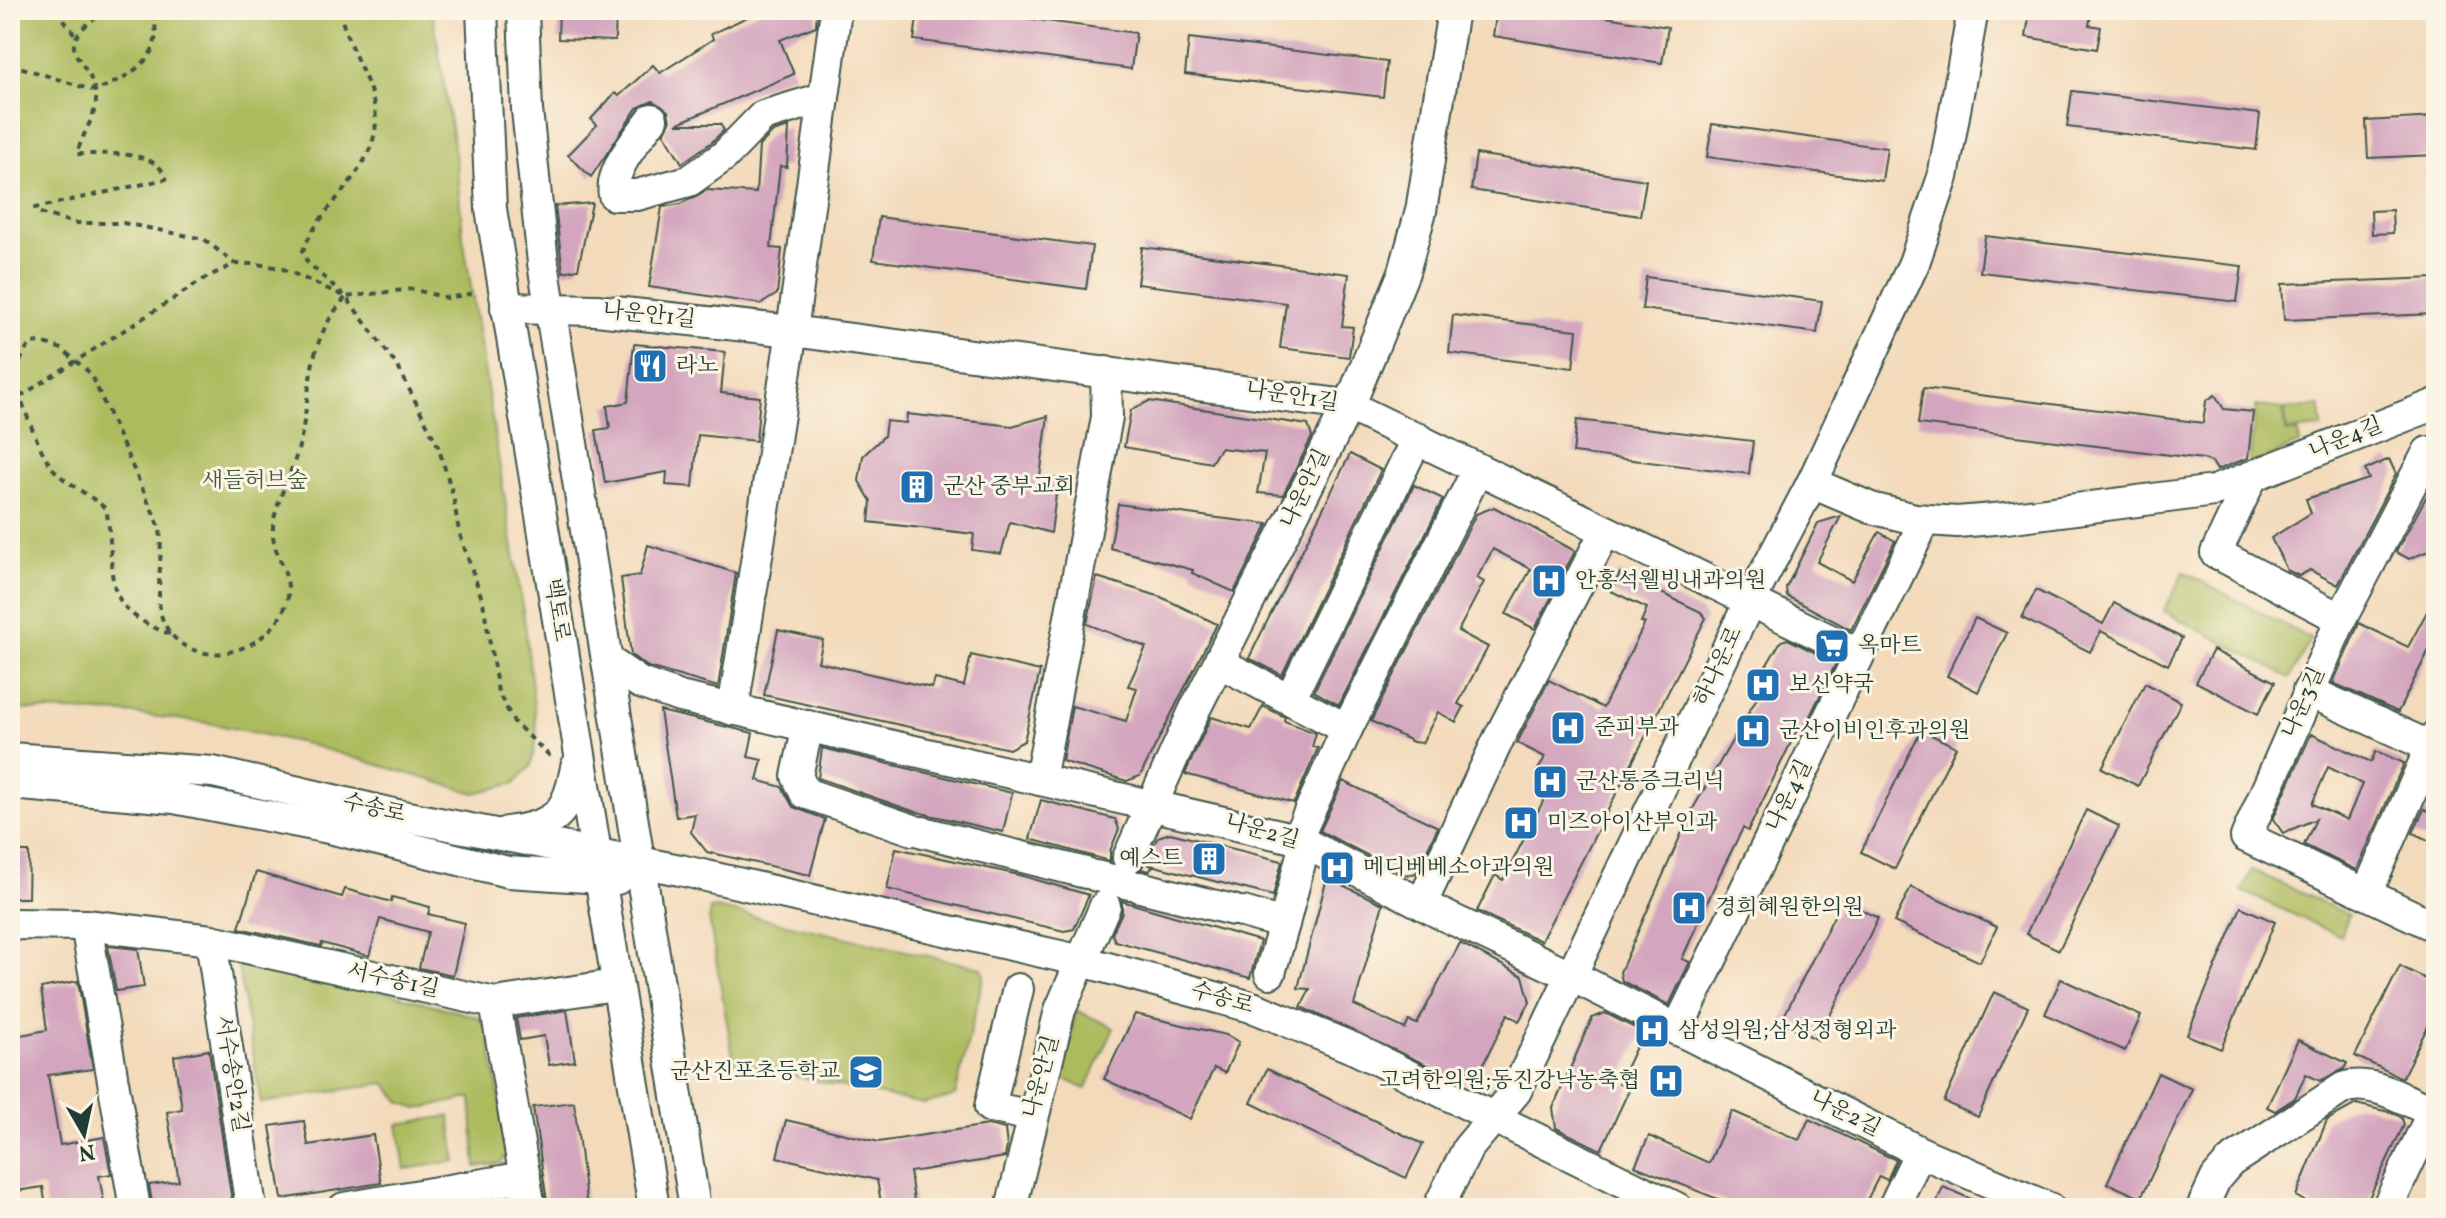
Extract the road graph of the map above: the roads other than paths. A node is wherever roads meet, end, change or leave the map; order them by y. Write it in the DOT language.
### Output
graph roads {
  1 [pos="482,10"];
  2 [pos="523,10"];
  3 [pos="836,10"];
  4 [pos="1453,10"];
  5 [pos="1973,10"];
  6 [pos="823,98"];
  7 [pos="652,119"];
  8 [pos="506,308"];
  9 [pos="551,308"];
  10 [pos="792,331"];
  11 [pos="1106,372"];
  12 [pos="1347,405"];
  13 [pos="2425,408"];
  14 [pos="1417,438"];
  15 [pos="2432,454"];
  16 [pos="1478,469"];
  17 [pos="2251,479"];
  18 [pos="1812,483"];
  19 [pos="1925,520"];
  20 [pos="1605,532"];
  21 [pos="1749,603"];
  22 [pos="2341,619"];
  23 [pos="1859,654"];
  24 [pos="607,660"];
  25 [pos="1220,663"];
  26 [pos="2308,691"];
  27 [pos="1290,699"];
  28 [pos="733,710"];
  29 [pos="808,726"];
  30 [pos="1347,729"];
  31 [pos="2434,741"];
  32 [pos="567,755"];
  33 [pos="10,758"];
  34 [pos="1040,780"];
  35 [pos="10,784"];
  36 [pos="1152,804"];
  37 [pos="469,830"];
  38 [pos="1301,841"];
  39 [pos="597,866"];
  40 [pos="641,871"];
  41 [pos="1115,882"];
  42 [pos="2367,893"];
  43 [pos="1422,903"];
  44 [pos="10,924"];
  45 [pos="1284,924"];
  46 [pos="86,925"];
  47 [pos="2436,927"];
  48 [pos="211,940"];
  49 [pos="1082,961"];
  50 [pos="1270,973"];
  51 [pos="1572,976"];
  52 [pos="615,985"];
  53 [pos="1018,989"];
  54 [pos="495,1003"];
  55 [pos="1677,1030"];
  56 [pos="2434,1108"];
  57 [pos="1031,1116"];
  58 [pos="1496,1118"];
  59 [pos="1920,1152"];
  60 [pos="525,1177"];
  61 [pos="135,1208"];
  62 [pos="251,1208"];
  63 [pos="344,1208"];
  64 [pos="530,1208"];
  65 [pos="654,1208"];
  66 [pos="695,1208"];
  67 [pos="1011,1208"];
  68 [pos="1438,1208"];
  69 [pos="1677,1208"];
  70 [pos="1893,1208"];
  71 [pos="2049,1208"];
  72 [pos="2202,1208"];
  73 [pos="2387,1208"];
  1 -- 8 [label="street, 백토로"];
  2 -- 9 [label="street, 백토로"];
  3 -- 6 [label="street"];
  4 -- 12 [label="street, 나운안길"];
  5 -- 18 [label="street, 하나운로"];
  6 -- 7 [label="street"];
  6 -- 10 [label="street"];
  8 -- 9 [label="street, 나운안1길"];
  8 -- 32 [label="street, 백토로"];
  9 -- 10 [label="street, 나운안1길"];
  9 -- 24 [label="street, 백토로"];
  10 -- 11 [label="street, 나운안1길"];
  10 -- 28 [label="street"];
  11 -- 12 [label="street, 나운안1길"];
  11 -- 34 [label="street"];
  12 -- 14 [label="street, 나운안1길"];
  12 -- 25 [label="street, 나운안길"];
  13 -- 15 [label="street"];
  13 -- 17 [label="street, 나운4길"];
  14 -- 16 [label="street, 나운안1길"];
  14 -- 27 [label="street"];
  15 -- 22 [label="street, 나운3길"];
  16 -- 20 [label="street, 나운안1길"];
  16 -- 30 [label="street"];
  17 -- 19 [label="street, 나운4길"];
  17 -- 22 [label="street"];
  18 -- 19 [label="street, 나운4길"];
  18 -- 21 [label="street, 하나운로"];
  19 -- 23 [label="street, 나운4길"];
  20 -- 21 [label="street, 나운안1길"];
  20 -- 43 [label="street"];
  21 -- 23 [label="street, 나운안1길"];
  21 -- 51 [label="street, 하나운로"];
  22 -- 26 [label="street, 나운3길"];
  23 -- 55 [label="street, 나운4길"];
  24 -- 28 [label="street, 나운2길"];
  24 -- 40 [label="street, 백토로"];
  25 -- 27 [label="street"];
  25 -- 36 [label="street, 나운안길"];
  26 -- 31 [label="street"];
  26 -- 42 [label="street, 나운3길"];
  27 -- 30 [label="street"];
  28 -- 29 [label="street, 나운2길"];
  29 -- 34 [label="street, 나운2길"];
  29 -- 41 [label="street"];
  30 -- 38 [label="street"];
  31 -- 42 [label="street"];
  32 -- 37 [label="street"];
  32 -- 39 [label="street, 백토로"];
  33 -- 37 [label="street, 수송로"];
  34 -- 36 [label="street, 나운2길"];
  35 -- 39 [label="street, 수송로"];
  36 -- 38 [label="street, 나운2길"];
  36 -- 41 [label="street, 나운안길"];
  37 -- 39 [label="street, 수송로"];
  38 -- 43 [label="street, 나운2길"];
  38 -- 45 [label="street"];
  39 -- 40 [label="street, 수송로"];
  39 -- 52 [label="street, 백토로"];
  40 -- 49 [label="street, 수송로"];
  40 -- 66 [label="street, 백토로"];
  41 -- 45 [label="street"];
  41 -- 49 [label="street, 나운안길"];
  42 -- 47 [label="street, 나운3길"];
  43 -- 51 [label="street, 나운2길"];
  44 -- 46 [label="street, 서수송1길"];
  45 -- 50 [label="street"];
  46 -- 48 [label="street, 서수송1길"];
  46 -- 61 [label="street"];
  48 -- 54 [label="street, 서수송1길"];
  48 -- 62 [label="street, 서수송안2길"];
  49 -- 57 [label="street, 나운안길"];
  49 -- 58 [label="street, 수송로"];
  51 -- 55 [label="street, 나운2길"];
  51 -- 58 [label="street, 하나운로"];
  52 -- 54 [label="street"];
  52 -- 65 [label="street, 백토로"];
  53 -- 57 [label="street"];
  54 -- 60 [label="street"];
  55 -- 59 [label="street, 나운2길"];
  56 -- 72 [label="street"];
  56 -- 73 [label="street"];
  57 -- 67 [label="street, 나운안길"];
  58 -- 68 [label="street, 하나운로"];
  58 -- 69 [label="street, 수송로"];
  59 -- 70 [label="street"];
  59 -- 71 [label="street, 나운2길"];
  60 -- 63 [label="street"];
  60 -- 64 [label="street"];
}
